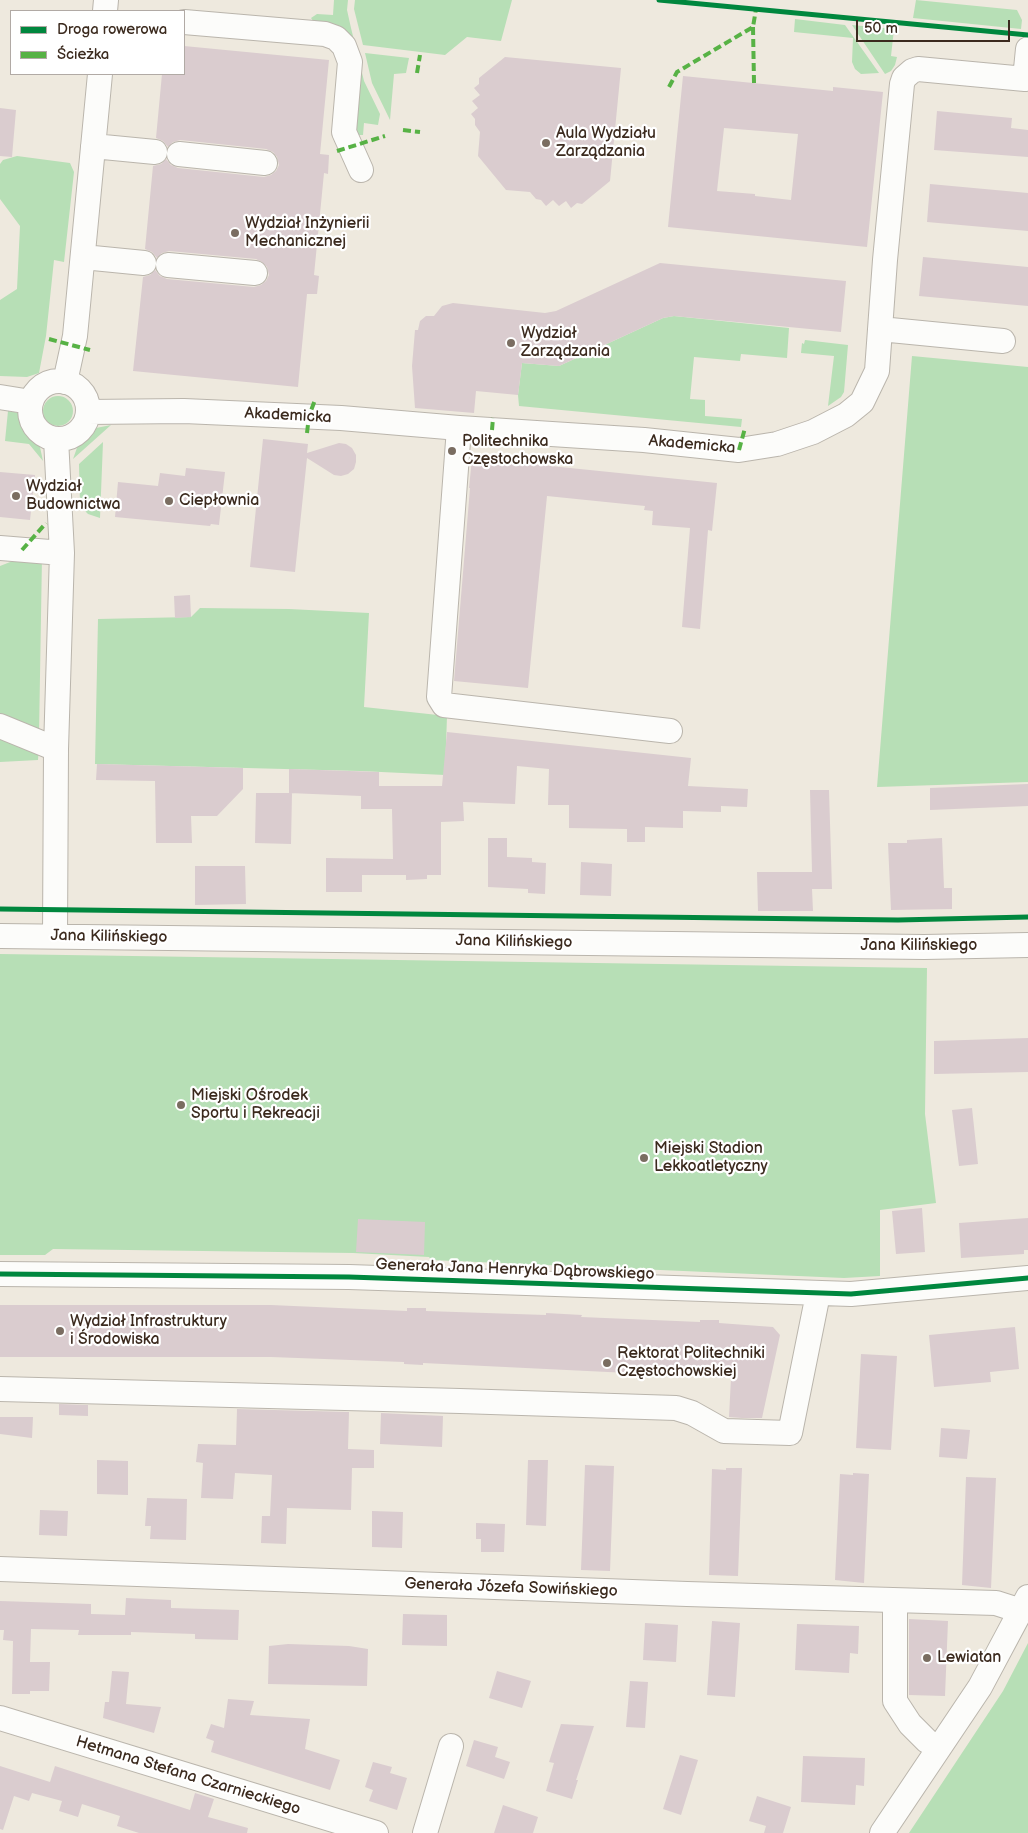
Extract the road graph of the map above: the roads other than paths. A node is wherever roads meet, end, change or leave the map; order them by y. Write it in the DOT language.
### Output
graph roads {
  1 [pos="185,22"];
  2 [pos="1028,49"];
  3 [pos="100,75"];
  4 [pos="93,146"];
  5 [pos="155,152"];
  6 [pos="179,154"];
  7 [pos="265,163"];
  8 [pos="361,170"];
  9 [pos="83,257"];
  10 [pos="144,263"];
  11 [pos="168,265"];
  12 [pos="255,273"];
  13 [pos="880,328"];
  14 [pos="1003,341"];
  15 [pos="65,382"];
  16 [pos="0,397"];
  17 [pos="31,402"];
  18 [pos="88,412"];
  19 [pos="459,428"];
  20 [pos="56,439"];
  21 [pos="0,548"];
  22 [pos="62,553"];
  23 [pos="0,726"];
  24 [pos="670,731"];
  25 [pos="56,749"];
  26 [pos="0,936"];
  27 [pos="55,936"];
  28 [pos="1028,944"];
  29 [pos="0,1274"];
  30 [pos="1028,1278"];
  31 [pos="818,1294"];
  32 [pos="0,1389"];
  33 [pos="0,1569"];
  34 [pos="896,1601"];
  35 [pos="1024,1604"];
  36 [pos="0,1718"];
  37 [pos="451,1746"];
  38 [pos="939,1748"];
  39 [pos="376,1833"];
  40 [pos="425,1833"];
  41 [pos="882,1833"];
  1 -- 8 [label="street"];
  2 -- 13 [label="street, Akademicka"];
  3 -- 4 [label="street"];
  4 -- 5 [label="street"];
  4 -- 9 [label="street"];
  6 -- 7 [label="street"];
  9 -- 10 [label="street"];
  9 -- 15 [label="street"];
  11 -- 12 [label="street"];
  13 -- 14 [label="street"];
  13 -- 19 [label="street, Akademicka"];
  15 -- 17 [label="street"];
  15 -- 18 [label="street"];
  16 -- 17 [label="street"];
  17 -- 20 [label="street"];
  18 -- 19 [label="street, Akademicka"];
  18 -- 20 [label="street"];
  19 -- 24 [label="street"];
  20 -- 22 [label="street"];
  21 -- 22 [label="street"];
  22 -- 25 [label="street"];
  23 -- 25 [label="street"];
  25 -- 27 [label="street"];
  26 -- 27 [label="street, Jana Kilińskiego"];
  27 -- 28 [label="street, Jana Kilińskiego"];
  29 -- 31 [label="street, Generała Jana Henryka Dąbrowskiego"];
  30 -- 31 [label="street, Generała Jana Henryka Dąbrowskiego"];
  31 -- 32 [label="street"];
  33 -- 34 [label="street, Generała Józefa Sowińskiego"];
  34 -- 35 [label="street, Generała Józefa Sowińskiego"];
  34 -- 38 [label="street"];
  35 -- 38 [label="street"];
  36 -- 39 [label="street, Hetmana Stefana Czarnieckiego"];
  37 -- 40 [label="street"];
  38 -- 41 [label="street"];
}
